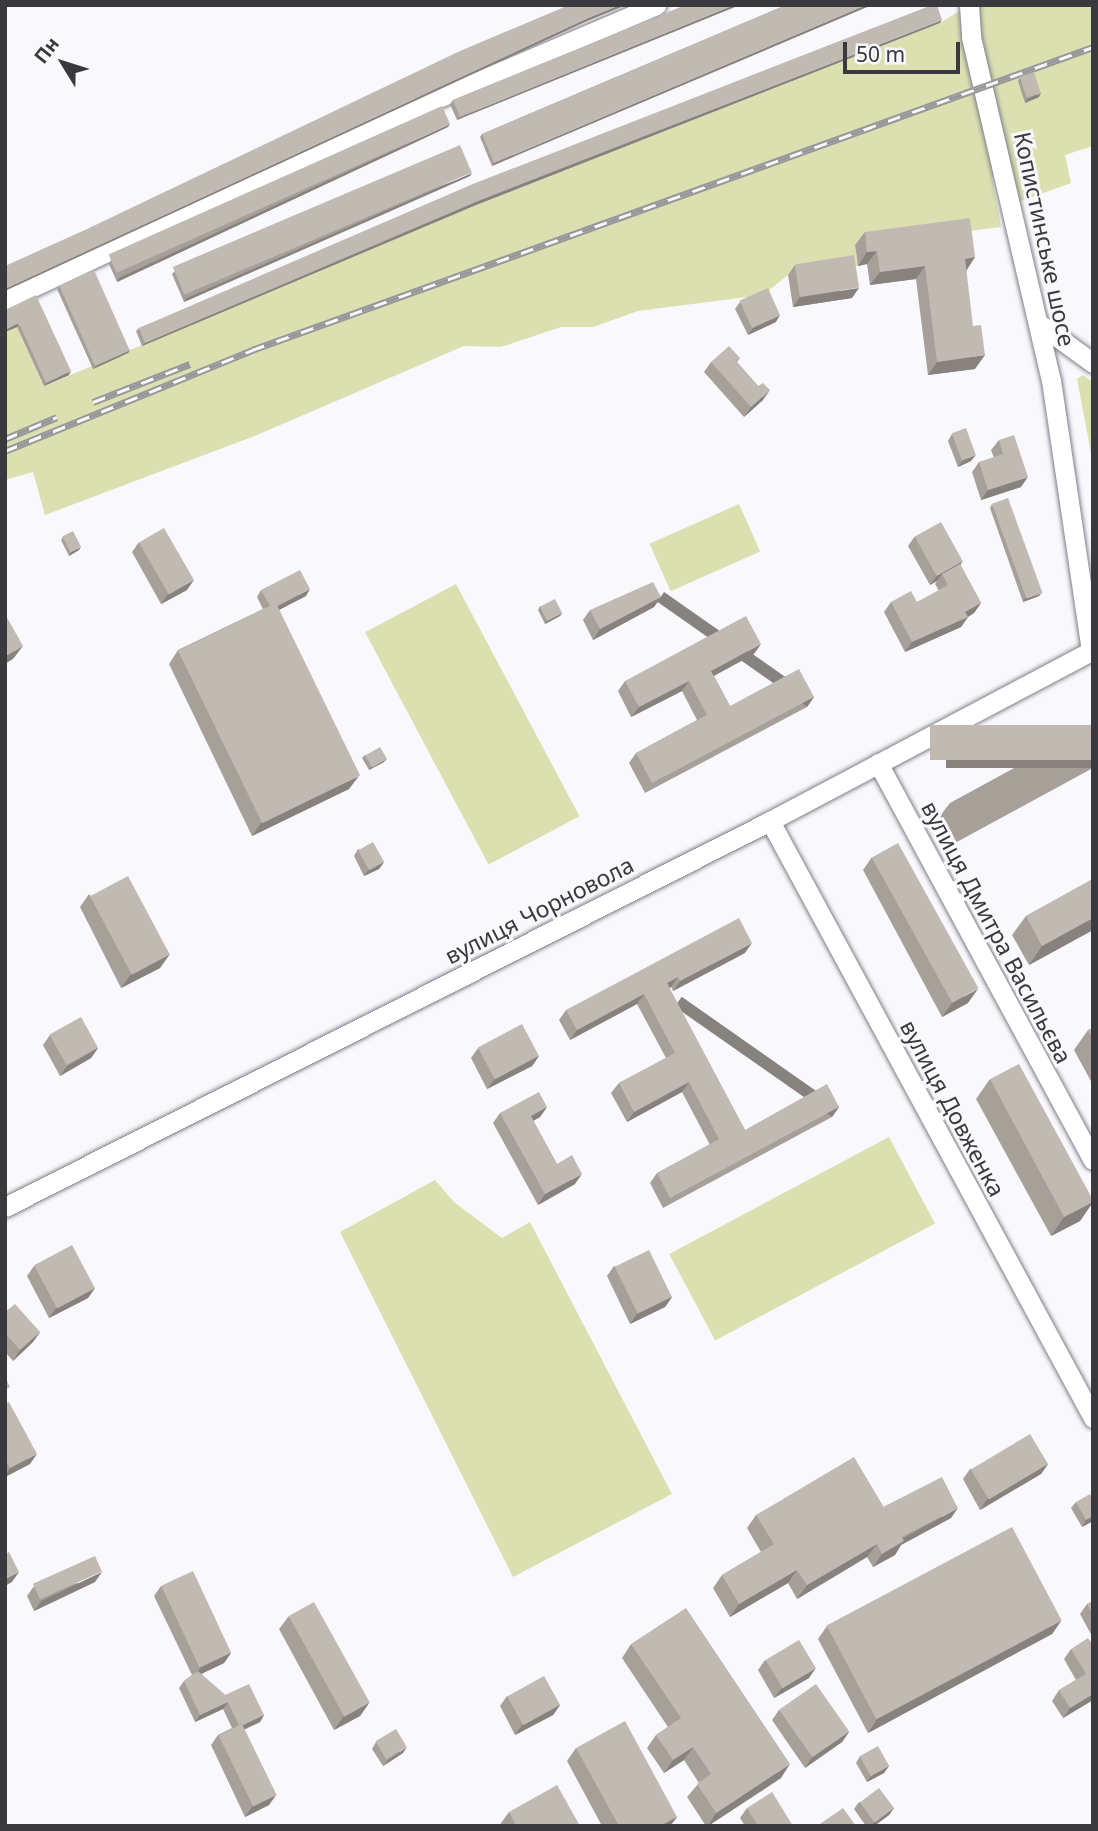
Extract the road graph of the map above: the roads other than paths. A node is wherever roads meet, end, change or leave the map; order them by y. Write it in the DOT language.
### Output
graph roads {
  1 [pos="656,5"];
  2 [pos="969,5"];
  3 [pos="5,300"];
  4 [pos="1038,323"];
  5 [pos="1093,363"];
  6 [pos="1092,650"];
  7 [pos="878,763"];
  8 [pos="770,821"];
  9 [pos="1093,1160"];
  10 [pos="5,1207"];
  11 [pos="1093,1418"];
  1 -- 3 [label="street"];
  2 -- 4 [label="street, Копистинське шосе"];
  4 -- 5 [label="street"];
  4 -- 6 [label="street, Копистинське шосе"];
  6 -- 7 [label="street, вулиця Чорновола"];
  7 -- 8 [label="street, вулиця Чорновола"];
  7 -- 9 [label="street, вулиця Дмитра Васильєва"];
  8 -- 10 [label="street, вулиця Чорновола"];
  8 -- 11 [label="street, вулиця Довженка"];
}
